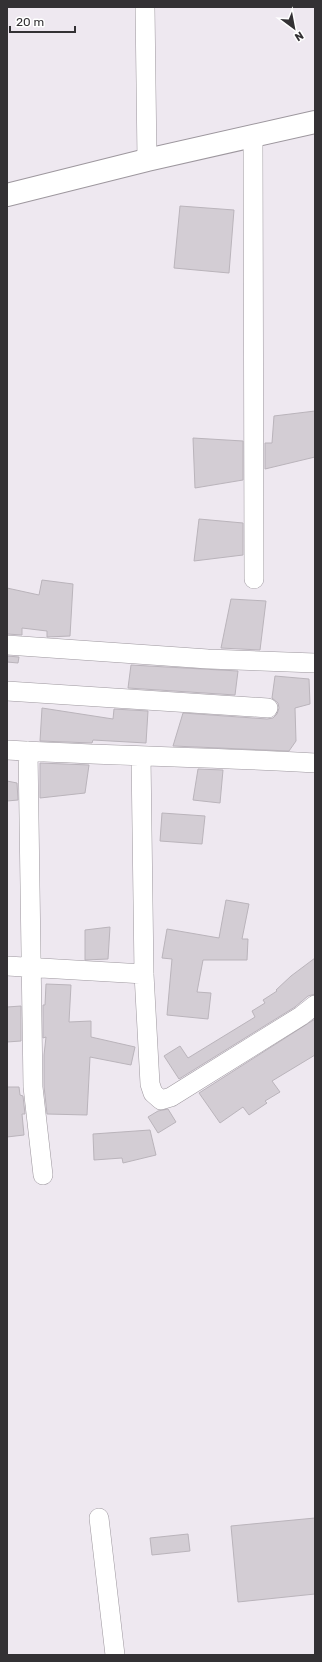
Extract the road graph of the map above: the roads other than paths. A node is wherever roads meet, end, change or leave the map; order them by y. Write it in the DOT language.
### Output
graph roads {
  1 [pos="145,7"];
  2 [pos="315,122"];
  3 [pos="253,136"];
  4 [pos="147,160"];
  5 [pos="7,195"];
  6 [pos="254,579"];
  7 [pos="7,645"];
  8 [pos="315,663"];
  9 [pos="7,691"];
  10 [pos="268,708"];
  11 [pos="7,750"];
  12 [pos="28,751"];
  13 [pos="141,756"];
  14 [pos="315,763"];
  15 [pos="7,966"];
  16 [pos="31,968"];
  17 [pos="144,974"];
  18 [pos="315,1005"];
  19 [pos="43,1175"];
  20 [pos="99,1518"];
  21 [pos="115,1655"];
  1 -- 4 [label="street"];
  2 -- 3 [label="street"];
  3 -- 4 [label="street"];
  3 -- 6 [label="street"];
  4 -- 5 [label="street"];
  7 -- 8 [label="street"];
  9 -- 10 [label="street"];
  11 -- 12 [label="street"];
  12 -- 13 [label="street"];
  12 -- 16 [label="street"];
  13 -- 14 [label="street"];
  13 -- 17 [label="street"];
  15 -- 16 [label="street"];
  16 -- 17 [label="street"];
  16 -- 19 [label="street"];
  17 -- 18 [label="street"];
  20 -- 21 [label="street"];
}
